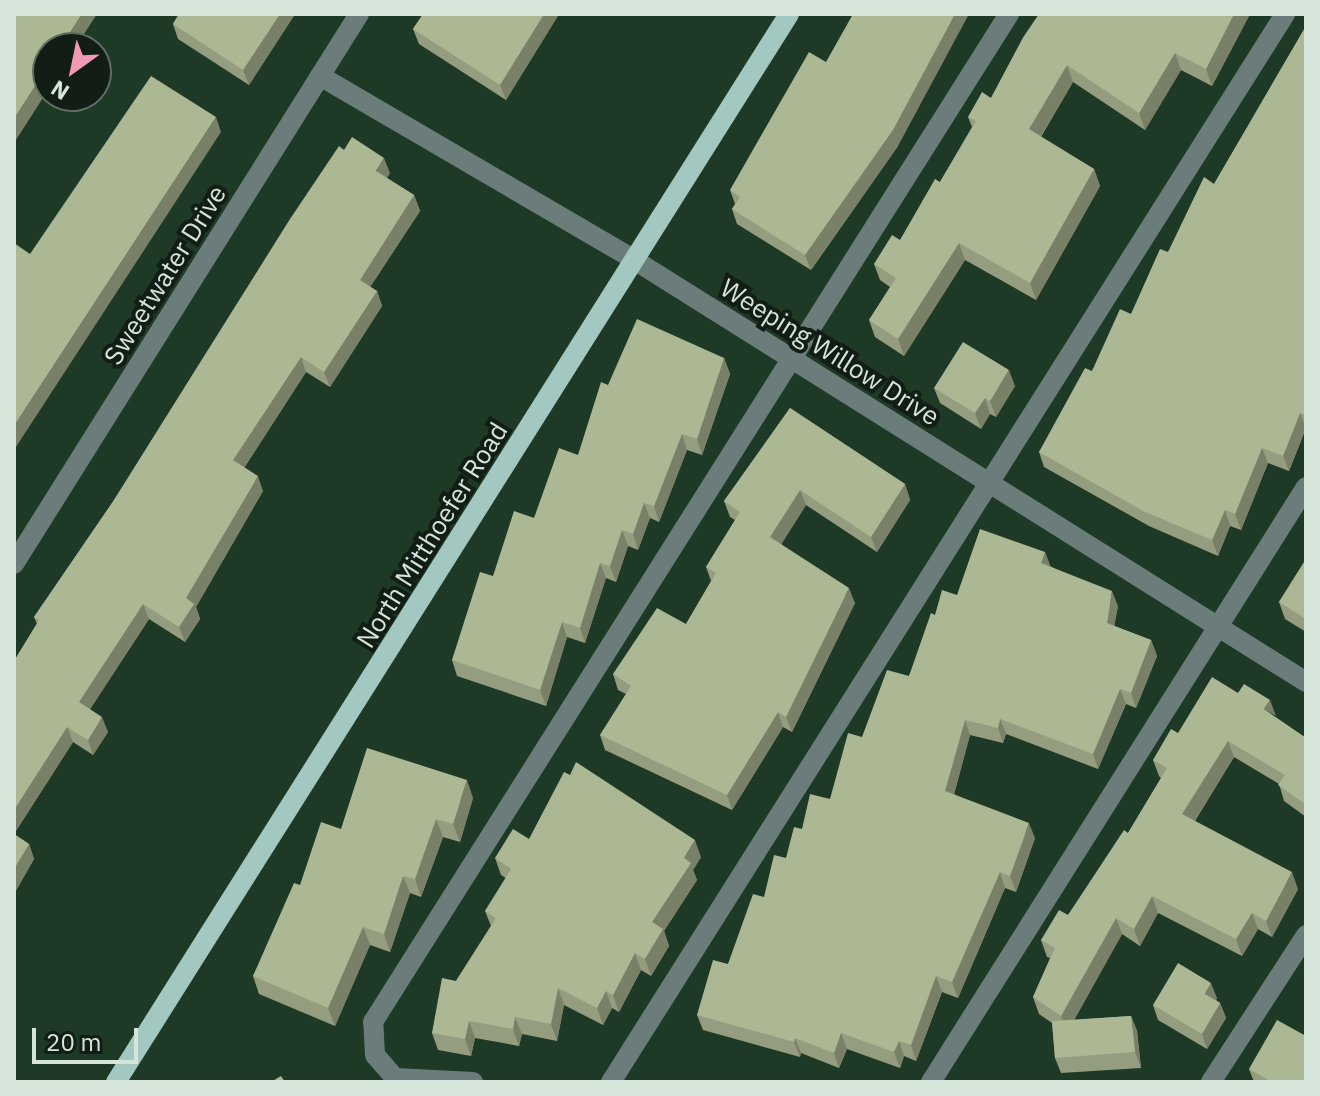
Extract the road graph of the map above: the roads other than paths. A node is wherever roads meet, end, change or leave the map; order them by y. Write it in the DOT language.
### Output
graph roads {
  1 [pos="359,14"];
  2 [pos="789,14"];
  3 [pos="1009,14"];
  4 [pos="1285,14"];
  5 [pos="320,76"];
  6 [pos="636,261"];
  7 [pos="791,359"];
  8 [pos="989,483"];
  9 [pos="1306,487"];
  10 [pos="14,564"];
  11 [pos="1218,627"];
  12 [pos="1306,682"];
  13 [pos="1306,935"];
  14 [pos="116,1082"];
  15 [pos="473,1082"];
  16 [pos="611,1082"];
  17 [pos="931,1082"];
  18 [pos="1211,1082"];
  1 -- 5 [label="street, Sweetwater Drive"];
  2 -- 6 [label="main road, North Mitthoefer Road"];
  3 -- 7 [label="street"];
  4 -- 8 [label="street"];
  5 -- 6 [label="street, Weeping Willow Drive"];
  5 -- 10 [label="street, Sweetwater Drive"];
  6 -- 7 [label="street, Weeping Willow Drive"];
  6 -- 14 [label="main road, North Mitthoefer Road"];
  7 -- 8 [label="street, Weeping Willow Drive"];
  7 -- 15 [label="street"];
  8 -- 11 [label="street, Weeping Willow Drive"];
  8 -- 16 [label="street"];
  9 -- 11 [label="street"];
  11 -- 12 [label="street, Weeping Willow Drive"];
  11 -- 17 [label="street"];
  13 -- 18 [label="street"];
}
